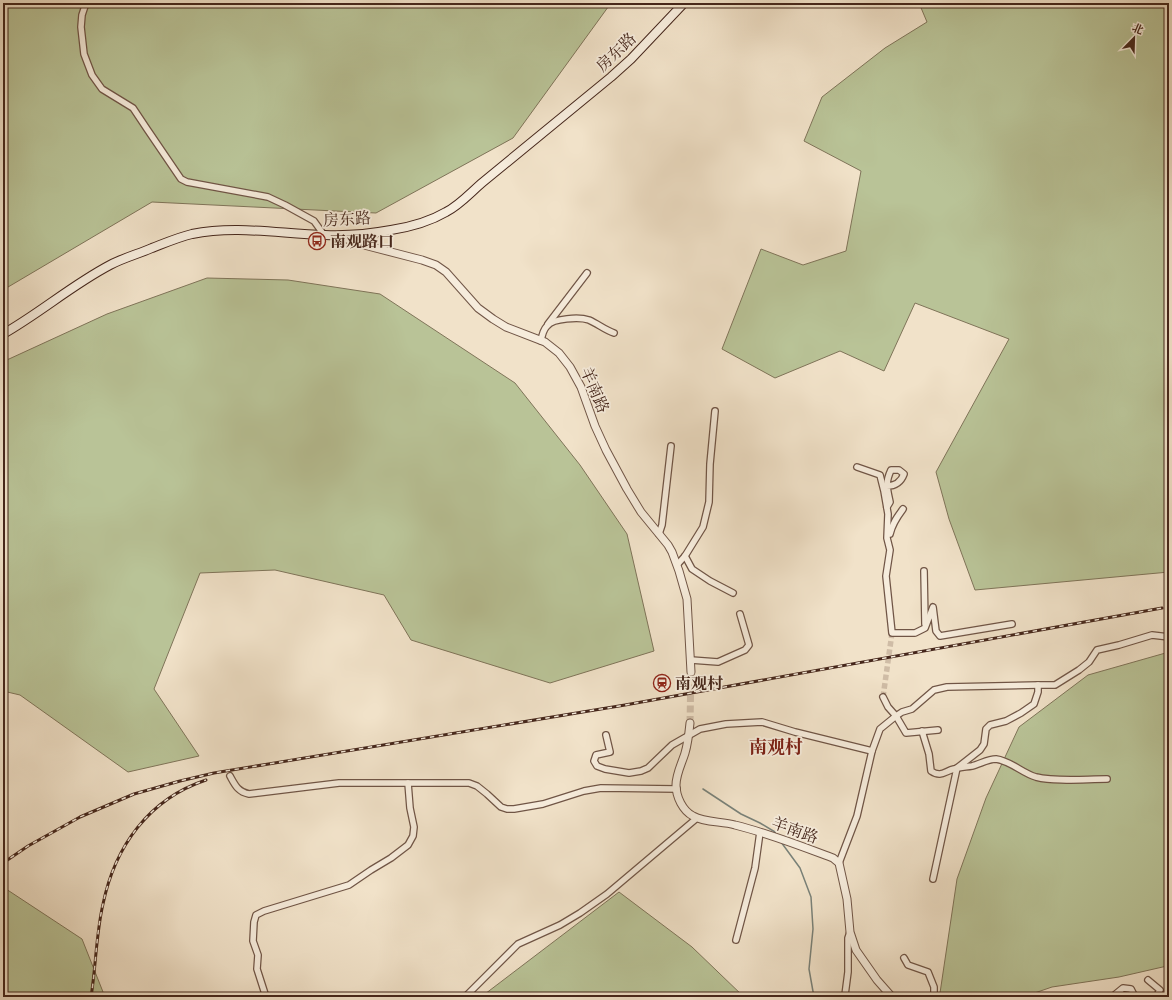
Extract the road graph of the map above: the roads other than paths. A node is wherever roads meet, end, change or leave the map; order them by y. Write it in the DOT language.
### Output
graph roads {
  1 [pos="86,3"];
  2 [pos="684,3"];
  3 [pos="324,235"];
  4 [pos="338,236"];
  5 [pos="587,272"];
  6 [pos="548,324"];
  7 [pos="614,333"];
  8 [pos="3,334"];
  9 [pos="541,341"];
  10 [pos="716,411"];
  11 [pos="671,446"];
  12 [pos="857,467"];
  13 [pos="887,486"];
  14 [pos="886,507"];
  15 [pos="903,509"];
  16 [pos="659,534"];
  17 [pos="888,542"];
  18 [pos="685,556"];
  19 [pos="677,565"];
  20 [pos="924,571"];
  21 [pos="733,593"];
  22 [pos="740,614"];
  23 [pos="1012,624"];
  24 [pos="925,628"];
  25 [pos="1169,637"];
  26 [pos="691,660"];
  27 [pos="691,672"];
  28 [pos="1038,685"];
  29 [pos="883,697"];
  30 [pos="896,716"];
  31 [pos="690,723"];
  32 [pos="938,730"];
  33 [pos="922,731"];
  34 [pos="606,735"];
  35 [pos="689,736"];
  36 [pos="872,751"];
  37 [pos="956,768"];
  38 [pos="230,776"];
  39 [pos="1107,779"];
  40 [pos="408,783"];
  41 [pos="677,789"];
  42 [pos="697,818"];
  43 [pos="760,832"];
  44 [pos="839,863"];
  45 [pos="933,879"];
  46 [pos="850,932"];
  47 [pos="736,940"];
  48 [pos="904,958"];
  49 [pos="1148,980"];
  50 [pos="845,995"];
  51 [pos="266,997"];
  52 [pos="465,997"];
  53 [pos="892,997"];
  54 [pos="934,997"];
  55 [pos="1112,997"];
  56 [pos="1135,997"];
  57 [pos="1156,997"];
  1 -- 3 [label="street"];
  2 -- 4 [label="main road, 房东路"];
  3 -- 4 [label="main road, 房东路"];
  3 -- 8 [label="main road, 房东路"];
  4 -- 9 [label="street, 羊南路"];
  5 -- 6 [label="street"];
  6 -- 7 [label="street"];
  6 -- 9 [label="street"];
  9 -- 16 [label="street, 羊南路"];
  10 -- 18 [label="street"];
  11 -- 16 [label="street"];
  12 -- 14 [label="street"];
  13 -- 14 [label="street"];
  14 -- 17 [label="street"];
  15 -- 17 [label="street"];
  16 -- 19 [label="street, 羊南路"];
  17 -- 24 [label="street"];
  18 -- 19 [label="street"];
  18 -- 21 [label="street"];
  19 -- 26 [label="street, 羊南路"];
  20 -- 24 [label="street"];
  22 -- 26 [label="street"];
  23 -- 24 [label="street"];
  25 -- 28 [label="street"];
  26 -- 27 [label="street, 羊南路"];
  28 -- 30 [label="street"];
  28 -- 37 [label="street"];
  29 -- 30 [label="street"];
  30 -- 33 [label="street"];
  30 -- 36 [label="street"];
  31 -- 35 [label="street, 羊南路"];
  32 -- 33 [label="street"];
  33 -- 37 [label="street"];
  34 -- 35 [label="street"];
  35 -- 36 [label="street"];
  35 -- 41 [label="street, 羊南路"];
  36 -- 44 [label="street"];
  37 -- 39 [label="street"];
  37 -- 45 [label="street"];
  38 -- 40 [label="street"];
  40 -- 41 [label="street"];
  40 -- 51 [label="street"];
  41 -- 42 [label="street, 羊南路"];
  42 -- 43 [label="street, 羊南路"];
  42 -- 52 [label="street"];
  43 -- 44 [label="street, 羊南路"];
  43 -- 47 [label="street"];
  44 -- 46 [label="street"];
  46 -- 50 [label="street"];
  46 -- 53 [label="street"];
  48 -- 54 [label="street"];
  49 -- 57 [label="street"];
  55 -- 56 [label="street"];
}
